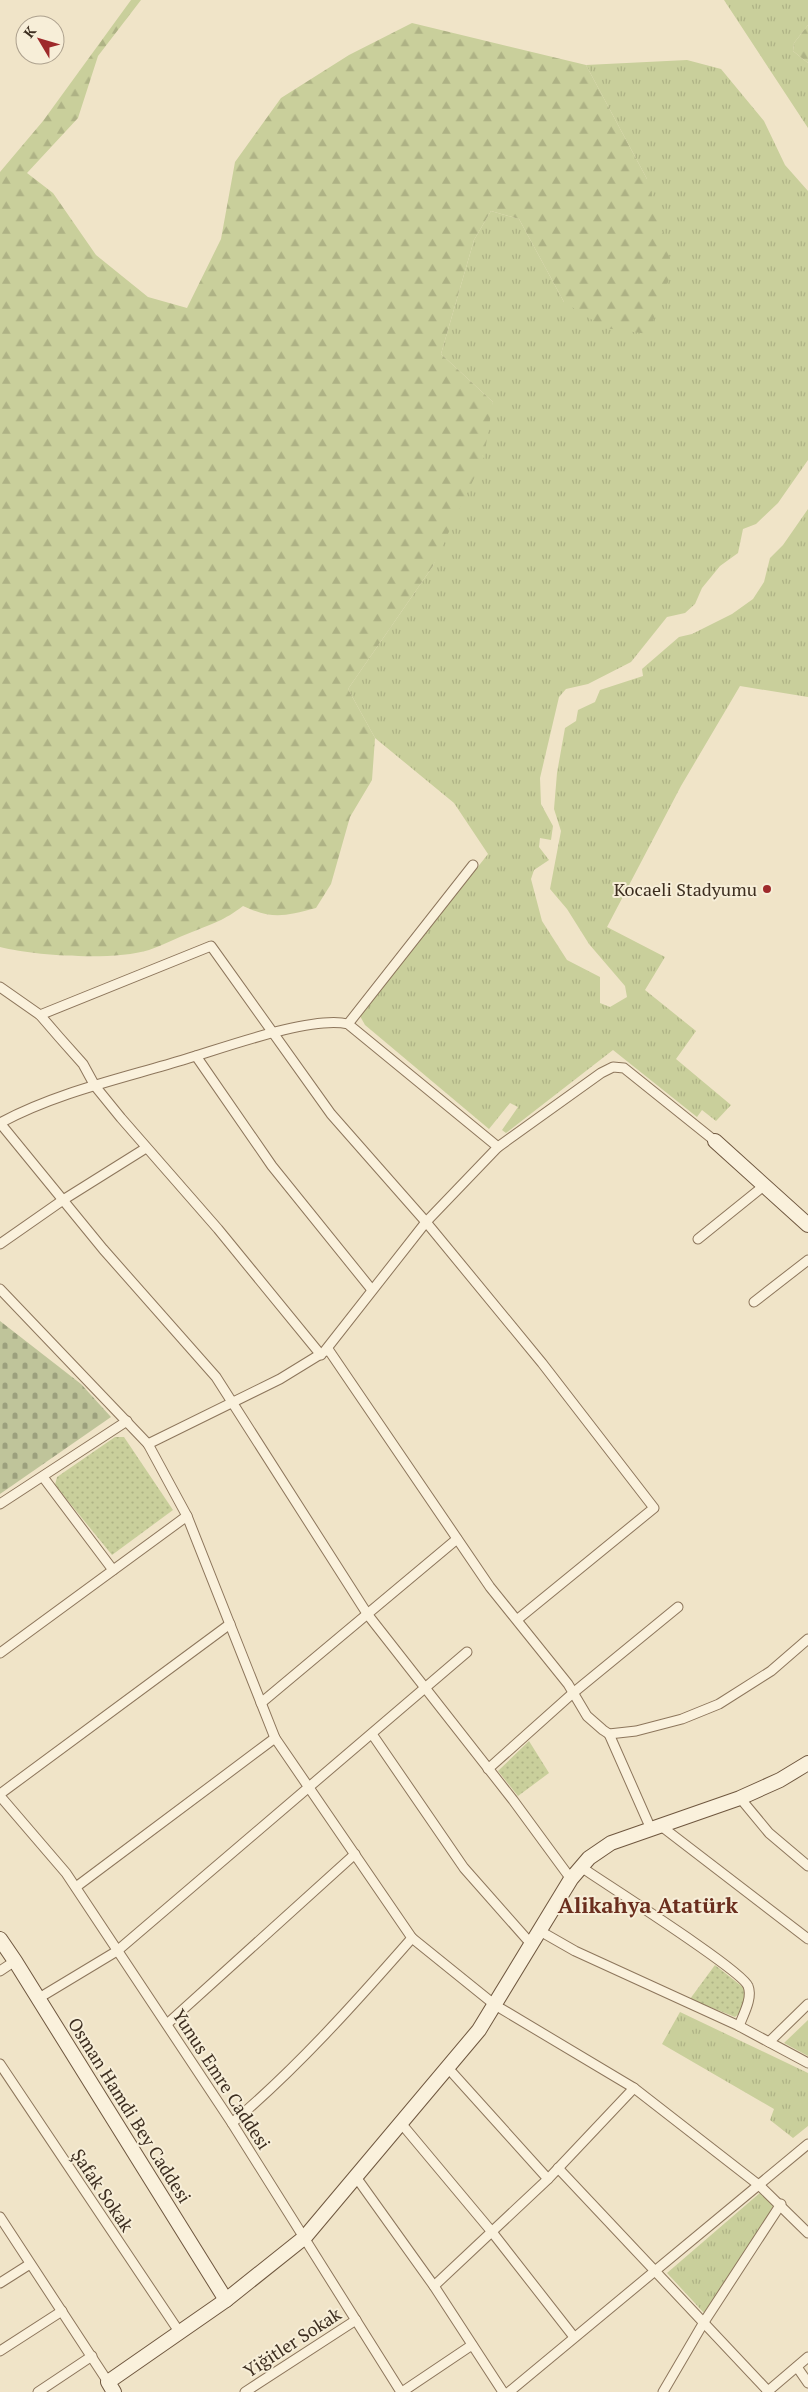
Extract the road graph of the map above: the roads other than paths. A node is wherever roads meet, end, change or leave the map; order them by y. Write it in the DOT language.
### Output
graph roads {
  1 [pos="473,865"];
  2 [pos="0,987"];
  3 [pos="40,1015"];
  4 [pos="348,1024"];
  5 [pos="272,1034"];
  6 [pos="196,1056"];
  7 [pos="95,1086"];
  8 [pos="0,1123"];
  9 [pos="717,1139"];
  10 [pos="498,1147"];
  11 [pos="146,1148"];
  12 [pos="765,1185"];
  13 [pos="62,1200"];
  14 [pos="808,1216"];
  15 [pos="426,1222"];
  16 [pos="808,1225"];
  17 [pos="698,1239"];
  18 [pos="0,1244"];
  19 [pos="808,1260"];
  20 [pos="0,1290"];
  21 [pos="372,1290"];
  22 [pos="754,1302"];
  23 [pos="324,1352"];
  24 [pos="231,1402"];
  25 [pos="127,1421"];
  26 [pos="148,1444"];
  27 [pos="42,1477"];
  28 [pos="0,1504"];
  29 [pos="187,1516"];
  30 [pos="457,1539"];
  31 [pos="113,1570"];
  32 [pos="678,1607"];
  33 [pos="368,1614"];
  34 [pos="518,1619"];
  35 [pos="230,1624"];
  36 [pos="808,1639"];
  37 [pos="467,1652"];
  38 [pos="0,1653"];
  39 [pos="425,1689"];
  40 [pos="573,1693"];
  41 [pos="261,1703"];
  42 [pos="372,1734"];
  43 [pos="609,1734"];
  44 [pos="275,1738"];
  45 [pos="808,1763"];
  46 [pos="488,1769"];
  47 [pos="309,1787"];
  48 [pos="0,1795"];
  49 [pos="740,1798"];
  50 [pos="656,1828"];
  51 [pos="355,1854"];
  52 [pos="808,1866"];
  53 [pos="580,1867"];
  54 [pos="571,1880"];
  55 [pos="76,1887"];
  56 [pos="540,1931"];
  57 [pos="412,1938"];
  58 [pos="0,1940"];
  59 [pos="808,1940"];
  60 [pos="532,1945"];
  61 [pos="117,1951"];
  62 [pos="15,1961"];
  63 [pos="0,1971"];
  64 [pos="39,1998"];
  65 [pos="808,2004"];
  66 [pos="495,2005"];
  67 [pos="167,2024"];
  68 [pos="739,2026"];
  69 [pos="769,2042"];
  70 [pos="808,2063"];
  71 [pos="0,2064"];
  72 [pos="448,2068"];
  73 [pos="634,2088"];
  74 [pos="400,2122"];
  75 [pos="232,2123"];
  76 [pos="808,2144"];
  77 [pos="558,2168"];
  78 [pos="356,2177"];
  79 [pos="548,2179"];
  80 [pos="760,2186"];
  81 [pos="781,2204"];
  82 [pos="0,2217"];
  83 [pos="492,2232"];
  84 [pos="808,2233"];
  85 [pos="306,2237"];
  86 [pos="30,2264"];
  87 [pos="655,2272"];
  88 [pos="0,2283"];
  89 [pos="434,2286"];
  90 [pos="226,2300"];
  91 [pos="62,2311"];
  92 [pos="356,2320"];
  93 [pos="704,2322"];
  94 [pos="180,2333"];
  95 [pos="574,2337"];
  96 [pos="472,2345"];
  97 [pos="0,2351"];
  98 [pos="92,2356"];
  99 [pos="808,2358"];
  100 [pos="797,2367"];
  101 [pos="808,2382"];
  102 [pos="111,2387"];
  103 [pos="38,2392"];
  104 [pos="245,2392"];
  105 [pos="402,2392"];
  106 [pos="503,2392"];
  107 [pos="509,2392"];
  108 [pos="663,2392"];
  109 [pos="768,2392"];
  1 -- 4 [label="street"];
  2 -- 3 [label="street"];
  3 -- 5 [label="street"];
  3 -- 7 [label="street"];
  4 -- 5 [label="street"];
  4 -- 10 [label="street"];
  5 -- 6 [label="street"];
  5 -- 15 [label="street"];
  6 -- 7 [label="street"];
  6 -- 21 [label="street"];
  7 -- 8 [label="street"];
  7 -- 11 [label="street"];
  8 -- 13 [label="street"];
  9 -- 10 [label="street"];
  9 -- 12 [label="street"];
  9 -- 14 [label="street"];
  10 -- 15 [label="street"];
  11 -- 13 [label="street"];
  11 -- 23 [label="street"];
  12 -- 16 [label="street"];
  12 -- 17 [label="street"];
  13 -- 18 [label="street"];
  13 -- 24 [label="street"];
  15 -- 21 [label="street"];
  15 -- 34 [label="street"];
  19 -- 22 [label="street"];
  20 -- 25 [label="street"];
  21 -- 23 [label="street"];
  23 -- 24 [label="street"];
  23 -- 30 [label="street"];
  24 -- 26 [label="street"];
  24 -- 33 [label="street"];
  25 -- 26 [label="street"];
  25 -- 27 [label="street"];
  26 -- 29 [label="street"];
  27 -- 28 [label="street"];
  27 -- 31 [label="street"];
  29 -- 31 [label="street"];
  29 -- 35 [label="street"];
  30 -- 33 [label="street"];
  30 -- 34 [label="street"];
  31 -- 38 [label="street"];
  32 -- 40 [label="street"];
  33 -- 39 [label="street"];
  33 -- 41 [label="street"];
  34 -- 40 [label="street"];
  35 -- 41 [label="street"];
  35 -- 48 [label="street"];
  36 -- 43 [label="street"];
  37 -- 39 [label="street"];
  39 -- 42 [label="street"];
  39 -- 46 [label="street"];
  40 -- 43 [label="street"];
  40 -- 46 [label="street"];
  41 -- 44 [label="street"];
  42 -- 47 [label="street"];
  42 -- 60 [label="street"];
  43 -- 50 [label="street"];
  44 -- 47 [label="street"];
  44 -- 55 [label="street"];
  45 -- 49 [label="street"];
  46 -- 54 [label="street"];
  47 -- 51 [label="street"];
  47 -- 61 [label="street"];
  48 -- 55 [label="street, Yunus Emre Caddesi"];
  49 -- 50 [label="street"];
  49 -- 52 [label="street"];
  50 -- 53 [label="street"];
  50 -- 59 [label="street"];
  51 -- 57 [label="street"];
  51 -- 67 [label="street"];
  53 -- 54 [label="street"];
  53 -- 68 [label="street"];
  54 -- 56 [label="street"];
  55 -- 61 [label="street, Yunus Emre Caddesi"];
  56 -- 60 [label="street"];
  56 -- 68 [label="street"];
  57 -- 66 [label="street"];
  57 -- 75 [label="street"];
  58 -- 62 [label="street, Osman Hamdi Bey Caddesi"];
  60 -- 66 [label="street"];
  61 -- 64 [label="street"];
  61 -- 67 [label="street, Yunus Emre Caddesi"];
  62 -- 63 [label="street"];
  62 -- 64 [label="street, Osman Hamdi Bey Caddesi"];
  64 -- 90 [label="street, Osman Hamdi Bey Caddesi"];
  65 -- 69 [label="street"];
  66 -- 72 [label="street"];
  66 -- 73 [label="street"];
  67 -- 75 [label="street, Yunus Emre Caddesi"];
  68 -- 69 [label="street"];
  69 -- 70 [label="street"];
  71 -- 94 [label="street, Şafak Sokak"];
  72 -- 74 [label="street"];
  72 -- 79 [label="street"];
  73 -- 77 [label="street"];
  73 -- 80 [label="street"];
  74 -- 78 [label="street"];
  74 -- 83 [label="street"];
  75 -- 85 [label="street, Yunus Emre Caddesi"];
  76 -- 80 [label="street"];
  77 -- 79 [label="street"];
  77 -- 87 [label="street"];
  78 -- 85 [label="street"];
  78 -- 89 [label="street"];
  79 -- 83 [label="street"];
  80 -- 81 [label="street"];
  80 -- 87 [label="street"];
  81 -- 84 [label="street"];
  81 -- 93 [label="street"];
  82 -- 86 [label="street"];
  83 -- 89 [label="street"];
  83 -- 95 [label="street"];
  85 -- 90 [label="street"];
  85 -- 92 [label="street, Yunus Emre Caddesi"];
  86 -- 88 [label="street"];
  86 -- 91 [label="street"];
  87 -- 93 [label="street"];
  87 -- 95 [label="street"];
  89 -- 96 [label="street"];
  90 -- 94 [label="street"];
  91 -- 97 [label="street"];
  91 -- 98 [label="street"];
  92 -- 104 [label="street, Yiğitler Sokak"];
  92 -- 105 [label="street, Yunus Emre Caddesi"];
  93 -- 108 [label="street"];
  93 -- 109 [label="street"];
  94 -- 102 [label="street"];
  95 -- 107 [label="street"];
  96 -- 105 [label="street"];
  96 -- 106 [label="street"];
  98 -- 102 [label="street"];
  98 -- 103 [label="street"];
  99 -- 100 [label="street"];
  100 -- 101 [label="street"];
  100 -- 109 [label="street"];
}
